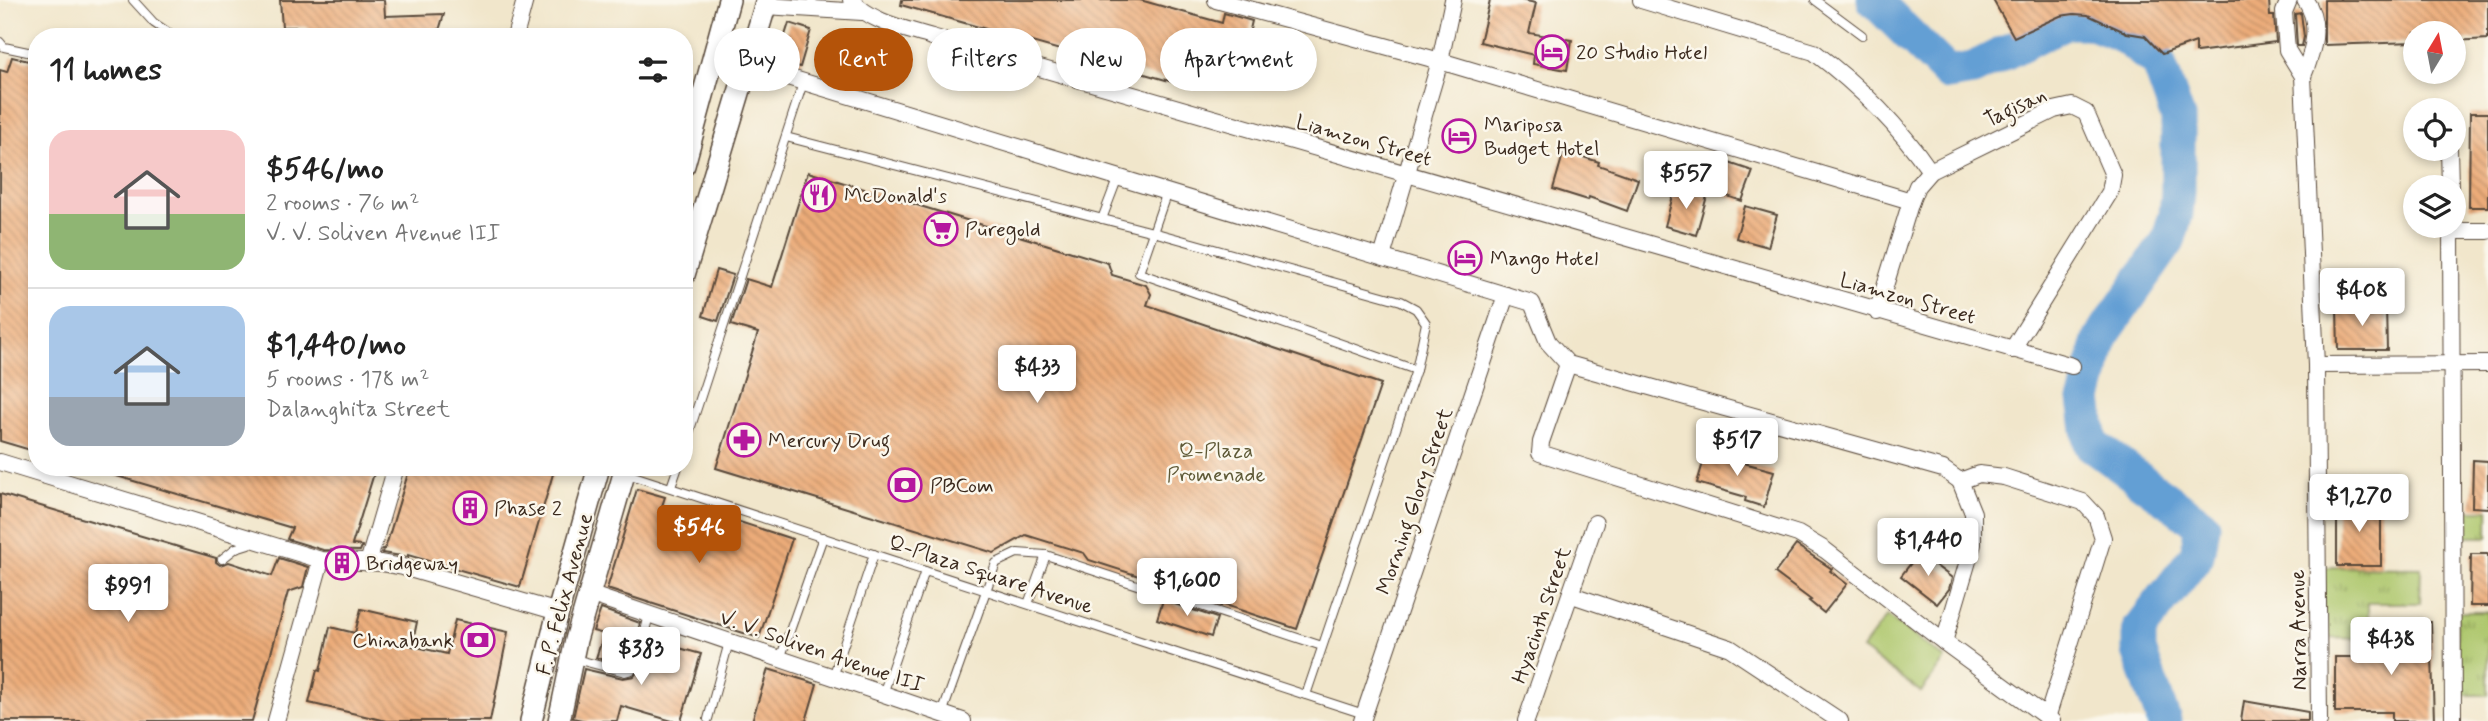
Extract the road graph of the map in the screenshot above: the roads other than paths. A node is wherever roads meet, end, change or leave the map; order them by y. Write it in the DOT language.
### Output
graph roads {
  1 [pos="132,0"];
  2 [pos="525,0"];
  3 [pos="1216,0"];
  4 [pos="1453,0"];
  5 [pos="1641,0"];
  6 [pos="1815,0"];
  7 [pos="2289,0"];
  8 [pos="2305,0"];
  9 [pos="857,6"];
  10 [pos="764,8"];
  11 [pos="727,9"];
  12 [pos="162,28"];
  13 [pos="518,28"];
  14 [pos="758,28"];
  15 [pos="1862,35"];
  16 [pos="0,42"];
  17 [pos="28,52"];
  18 [pos="1440,61"];
  19 [pos="2303,76"];
  20 [pos="800,82"];
  21 [pos="803,83"];
  22 [pos="740,91"];
  23 [pos="693,132"];
  24 [pos="786,136"];
  25 [pos="1930,171"];
  26 [pos="1406,174"];
  27 [pos="1118,177"];
  28 [pos="1167,192"];
  29 [pos="1910,201"];
  30 [pos="1102,219"];
  31 [pos="2466,229"];
  32 [pos="2488,231"];
  33 [pos="1153,232"];
  34 [pos="2451,238"];
  35 [pos="693,245"];
  36 [pos="1382,257"];
  37 [pos="1506,295"];
  38 [pos="1877,312"];
  39 [pos="2012,350"];
  40 [pos="1568,363"];
  41 [pos="2488,364"];
  42 [pos="2316,365"];
  43 [pos="2453,365"];
  44 [pos="2072,366"];
  45 [pos="1416,370"];
  46 [pos="693,420"];
  47 [pos="0,462"];
  48 [pos="28,471"];
  49 [pos="46,476"];
  50 [pos="393,476"];
  51 [pos="596,476"];
  52 [pos="617,476"];
  53 [pos="639,476"];
  54 [pos="675,476"];
  55 [pos="1960,481"];
  56 [pos="671,487"];
  57 [pos="1595,523"];
  58 [pos="824,537"];
  59 [pos="258,541"];
  60 [pos="874,554"];
  61 [pos="1045,555"];
  62 [pos="222,559"];
  63 [pos="321,560"];
  64 [pos="368,563"];
  65 [pos="925,571"];
  66 [pos="986,590"];
  67 [pos="589,594"];
  68 [pos="1572,595"];
  69 [pos="1028,604"];
  70 [pos="558,612"];
  71 [pos="649,615"];
  72 [pos="729,642"];
  73 [pos="1944,642"];
  74 [pos="1322,646"];
  75 [pos="572,658"];
  76 [pos="780,659"];
  77 [pos="833,677"];
  78 [pos="883,694"];
  79 [pos="1306,695"];
  80 [pos="942,714"];
  81 [pos="1363,718"];
  82 [pos="708,719"];
  83 [pos="2049,719"];
  84 [pos="276,721"];
  85 [pos="531,721"];
  86 [pos="559,721"];
  87 [pos="963,721"];
  88 [pos="1526,721"];
  89 [pos="1840,721"];
  90 [pos="2319,721"];
  91 [pos="2453,721"];
  1 -- 12 [label="lane"];
  2 -- 13 [label="street"];
  3 -- 18 [label="street"];
  4 -- 18 [label="street"];
  5 -- 25 [label="street"];
  6 -- 15 [label="lane"];
  7 -- 19 [label="street, Narra Avenue"];
  8 -- 19 [label="street, Narra Avenue"];
  9 -- 10 [label="street, Liamzon Street"];
  9 -- 26 [label="street, Liamzon Street"];
  10 -- 11 [label="main road"];
  10 -- 14 [label="main road"];
  11 -- 23 [label="main road"];
  16 -- 17 [label="lane"];
  18 -- 26 [label="street"];
  18 -- 29 [label="street"];
  19 -- 42 [label="street, Narra Avenue"];
  20 -- 21 [label="street"];
  21 -- 24 [label="lane"];
  21 -- 27 [label="street"];
  22 -- 35 [label="main road"];
  24 -- 30 [label="lane"];
  24 -- 46 [label="lane"];
  25 -- 29 [label="street, Tagisan"];
  25 -- 39 [label="street, Tagisan"];
  26 -- 36 [label="street"];
  26 -- 38 [label="street, Liamzon Street"];
  27 -- 28 [label="street"];
  27 -- 30 [label="lane"];
  28 -- 33 [label="lane"];
  28 -- 36 [label="street"];
  29 -- 38 [label="street, Tagisan"];
  30 -- 33 [label="lane"];
  31 -- 32 [label="street"];
  33 -- 45 [label="lane"];
  33 -- 45 [label="lane"];
  34 -- 43 [label="street"];
  36 -- 37 [label="street"];
  37 -- 40 [label="street"];
  37 -- 81 [label="street, Morning Glory Street"];
  38 -- 39 [label="street, Liamzon Street"];
  39 -- 44 [label="street, Liamzon Street"];
  40 -- 55 [label="street"];
  40 -- 73 [label="street"];
  41 -- 43 [label="street"];
  42 -- 43 [label="street"];
  42 -- 90 [label="street, Narra Avenue"];
  43 -- 91 [label="street"];
  45 -- 74 [label="lane"];
  47 -- 48 [label="street"];
  49 -- 59 [label="street"];
  50 -- 64 [label="street"];
  51 -- 70 [label="main road, F. P. Felix Avenue"];
  52 -- 67 [label="main road, F. P. Felix Avenue"];
  53 -- 56 [label="lane, Q-Plaza Square Avenue"];
  54 -- 56 [label="lane"];
  55 -- 73 [label="street"];
  55 -- 83 [label="street"];
  56 -- 58 [label="lane, Q-Plaza Square Avenue"];
  57 -- 68 [label="street, Hyacinth Street"];
  58 -- 60 [label="lane, Q-Plaza Square Avenue"];
  58 -- 76 [label="lane"];
  59 -- 62 [label="lane"];
  59 -- 63 [label="street"];
  60 -- 65 [label="lane, Q-Plaza Square Avenue"];
  60 -- 77 [label="lane"];
  61 -- 66 [label="lane"];
  61 -- 69 [label="lane"];
  61 -- 74 [label="lane"];
  63 -- 64 [label="street"];
  63 -- 84 [label="street"];
  64 -- 70 [label="street"];
  65 -- 66 [label="lane, Q-Plaza Square Avenue"];
  65 -- 78 [label="lane"];
  66 -- 69 [label="lane, Q-Plaza Square Avenue"];
  66 -- 80 [label="lane"];
  67 -- 71 [label="street, V. V. Soliven Avenue III"];
  67 -- 75 [label="main road, F. P. Felix Avenue"];
  68 -- 88 [label="street, Hyacinth Street"];
  68 -- 89 [label="street"];
  69 -- 79 [label="lane, Q-Plaza Square Avenue"];
  70 -- 85 [label="main road, F. P. Felix Avenue"];
  71 -- 72 [label="street, V. V. Soliven Avenue III"];
  71 -- 75 [label="lane"];
  72 -- 76 [label="street, V. V. Soliven Avenue III"];
  72 -- 82 [label="lane"];
  73 -- 83 [label="street"];
  74 -- 79 [label="lane"];
  75 -- 86 [label="main road, F. P. Felix Avenue"];
  76 -- 77 [label="street, V. V. Soliven Avenue III"];
  77 -- 78 [label="street, V. V. Soliven Avenue III"];
  78 -- 80 [label="street, V. V. Soliven Avenue III"];
  79 -- 81 [label="lane, Q-Plaza Square Avenue"];
  80 -- 87 [label="street, V. V. Soliven Avenue III"];
}
